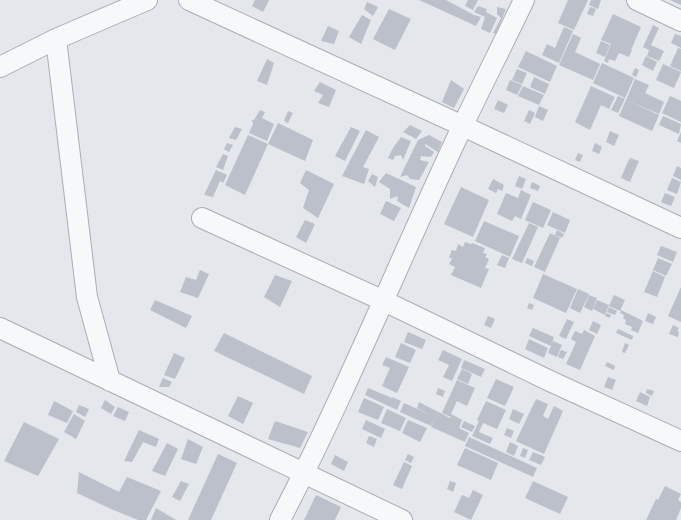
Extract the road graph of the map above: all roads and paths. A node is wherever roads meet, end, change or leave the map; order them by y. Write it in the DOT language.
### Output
graph roads {
  1 [pos="147,0"];
  2 [pos="189,0"];
  3 [pos="524,0"];
  4 [pos="637,0"];
  5 [pos="681,21"];
  6 [pos="56,39"];
  7 [pos="0,67"];
  8 [pos="463,126"];
  9 [pos="202,218"];
  10 [pos="681,228"];
  11 [pos="384,300"];
  12 [pos="0,328"];
  13 [pos="110,381"];
  14 [pos="681,441"];
  15 [pos="304,473"];
  16 [pos="280,520"];
  17 [pos="402,520"];
  1 -- 6 [label="street"];
  2 -- 8 [label="street"];
  3 -- 8 [label="street"];
  4 -- 5 [label="street"];
  6 -- 7 [label="street"];
  6 -- 13 [label="street"];
  8 -- 10 [label="street"];
  8 -- 11 [label="street"];
  9 -- 11 [label="street"];
  11 -- 14 [label="street"];
  11 -- 15 [label="street"];
  12 -- 13 [label="street"];
  13 -- 15 [label="street"];
  15 -- 16 [label="street"];
  15 -- 17 [label="street"];
}
